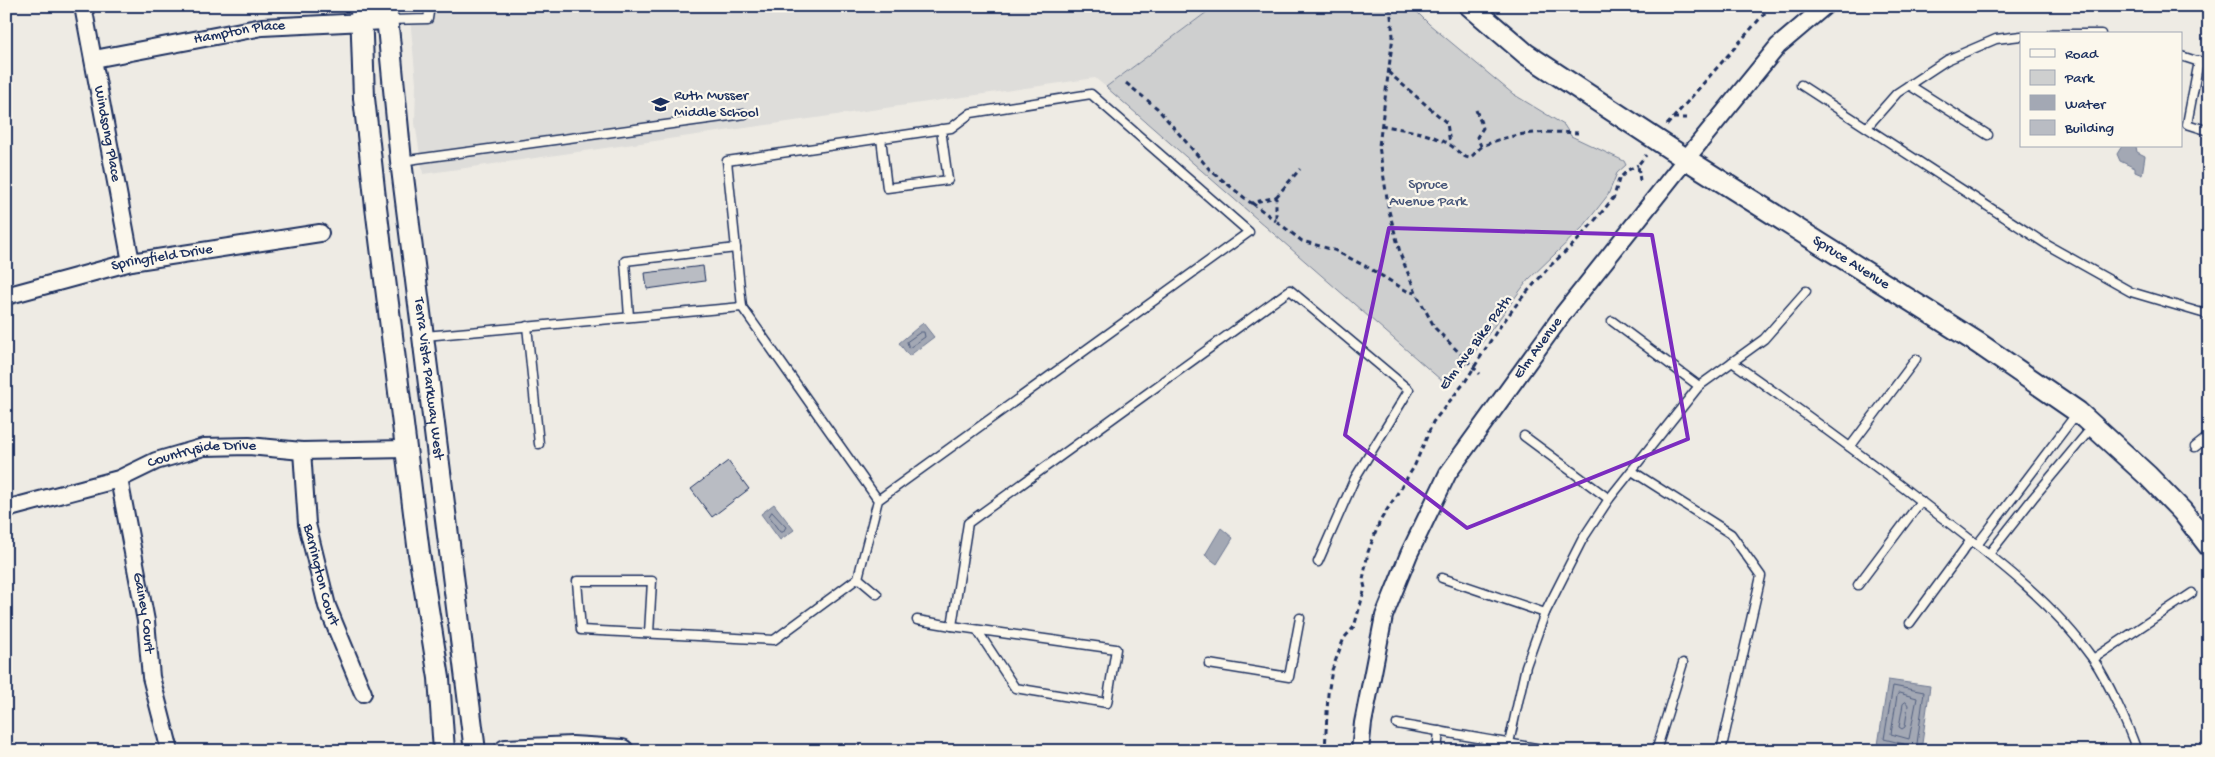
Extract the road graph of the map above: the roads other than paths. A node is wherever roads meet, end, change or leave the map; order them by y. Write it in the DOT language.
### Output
graph roads {
  1 [pos="83,6"];
  2 [pos="430,6"];
  3 [pos="1470,6"];
  4 [pos="1825,6"];
  5 [pos="386,13"];
  6 [pos="361,14"];
  7 [pos="2020,36"];
  8 [pos="2182,56"];
  9 [pos="94,59"];
  10 [pos="2198,62"];
  11 [pos="2209,65"];
  12 [pos="1801,85"];
  13 [pos="1909,85"];
  14 [pos="746,114"];
  15 [pos="1868,126"];
  16 [pos="941,129"];
  17 [pos="2209,131"];
  18 [pos="1988,134"];
  19 [pos="881,138"];
  20 [pos="1686,159"];
  21 [pos="401,161"];
  22 [pos="320,234"];
  23 [pos="736,248"];
  24 [pos="131,262"];
  25 [pos="1806,291"];
  26 [pos="6,296"];
  27 [pos="742,307"];
  28 [pos="2209,314"];
  29 [pos="629,317"];
  30 [pos="1612,321"];
  31 [pos="527,326"];
  32 [pos="423,336"];
  33 [pos="1916,359"];
  34 [pos="1732,362"];
  35 [pos="1699,386"];
  36 [pos="2078,412"];
  37 [pos="2095,425"];
  38 [pos="1524,436"];
  39 [pos="2209,436"];
  40 [pos="539,444"];
  41 [pos="1850,447"];
  42 [pos="2195,447"];
  43 [pos="406,449"];
  44 [pos="302,451"];
  45 [pos="1632,471"];
  46 [pos="119,480"];
  47 [pos="1609,499"];
  48 [pos="878,500"];
  49 [pos="1920,501"];
  50 [pos="6,510"];
  51 [pos="1974,542"];
  52 [pos="2209,546"];
  53 [pos="1989,554"];
  54 [pos="1318,562"];
  55 [pos="858,578"];
  56 [pos="1442,578"];
  57 [pos="1858,586"];
  58 [pos="2192,593"];
  59 [pos="877,594"];
  60 [pos="1545,613"];
  61 [pos="1300,618"];
  62 [pos="917,620"];
  63 [pos="1910,623"];
  64 [pos="952,626"];
  65 [pos="977,630"];
  66 [pos="649,633"];
  67 [pos="2093,659"];
  68 [pos="1684,662"];
  69 [pos="1209,664"];
  70 [pos="363,693"];
  71 [pos="1397,724"];
  72 [pos="1439,732"];
  73 [pos="1509,743"];
  74 [pos="169,747"];
  75 [pos="444,751"];
  76 [pos="475,751"];
  77 [pos="506,751"];
  78 [pos="622,751"];
  79 [pos="1360,751"];
  80 [pos="1437,751"];
  81 [pos="1553,751"];
  82 [pos="1656,751"];
  83 [pos="1721,751"];
  84 [pos="2137,751"];
  1 -- 9 [label="street, Windsong Place"];
  2 -- 5 [label="lane"];
  3 -- 20 [label="street, Spruce Avenue"];
  4 -- 20 [label="street, Elm Avenue"];
  5 -- 6 [label="street, Hampton Place"];
  5 -- 21 [label="street, Terra Vista Parkway West"];
  6 -- 9 [label="street, Hampton Place"];
  6 -- 43 [label="street, Terra Vista Parkway West"];
  7 -- 13 [label="lane"];
  8 -- 10 [label="lane"];
  9 -- 24 [label="street, Windsong Place"];
  10 -- 11 [label="lane"];
  10 -- 17 [label="lane"];
  12 -- 15 [label="lane"];
  13 -- 15 [label="lane"];
  13 -- 18 [label="lane"];
  14 -- 21 [label="lane"];
  15 -- 28 [label="lane"];
  16 -- 19 [label="lane"];
  16 -- 19 [label="lane"];
  16 -- 48 [label="lane"];
  19 -- 23 [label="lane"];
  20 -- 36 [label="street, Spruce Avenue"];
  20 -- 79 [label="street, Elm Avenue"];
  21 -- 32 [label="street, Terra Vista Parkway West"];
  22 -- 24 [label="street, Springfield Drive"];
  23 -- 27 [label="lane"];
  23 -- 29 [label="lane"];
  24 -- 26 [label="street, Springfield Drive"];
  25 -- 34 [label="lane"];
  27 -- 29 [label="lane"];
  27 -- 48 [label="lane"];
  29 -- 31 [label="lane"];
  30 -- 35 [label="lane"];
  31 -- 32 [label="lane"];
  31 -- 40 [label="lane"];
  32 -- 76 [label="street, Terra Vista Parkway West"];
  33 -- 41 [label="lane"];
  34 -- 35 [label="lane"];
  34 -- 41 [label="lane"];
  35 -- 45 [label="lane"];
  36 -- 37 [label="street, Spruce Avenue"];
  36 -- 51 [label="lane"];
  37 -- 52 [label="street, Spruce Avenue"];
  37 -- 53 [label="lane"];
  38 -- 47 [label="lane"];
  39 -- 42 [label="lane"];
  41 -- 49 [label="lane"];
  43 -- 44 [label="street, Countryside Drive"];
  43 -- 75 [label="street, Terra Vista Parkway West"];
  44 -- 46 [label="street, Countryside Drive"];
  44 -- 70 [label="street, Barrington Court"];
  45 -- 47 [label="lane"];
  45 -- 83 [label="lane"];
  46 -- 50 [label="street, Countryside Drive"];
  46 -- 74 [label="street, Gainey Court"];
  47 -- 60 [label="lane"];
  48 -- 55 [label="lane"];
  49 -- 51 [label="lane"];
  49 -- 57 [label="lane"];
  51 -- 53 [label="lane"];
  51 -- 63 [label="lane"];
  53 -- 67 [label="lane"];
  54 -- 64 [label="lane"];
  55 -- 59 [label="lane"];
  55 -- 66 [label="lane"];
  56 -- 60 [label="lane"];
  58 -- 67 [label="lane"];
  60 -- 73 [label="lane"];
  61 -- 69 [label="lane"];
  62 -- 64 [label="lane"];
  64 -- 65 [label="lane"];
  65 -- 65 [label="lane"];
  66 -- 66 [label="lane"];
  67 -- 84 [label="lane"];
  68 -- 82 [label="lane"];
  71 -- 72 [label="lane"];
  72 -- 73 [label="lane"];
  72 -- 80 [label="lane"];
  73 -- 81 [label="lane"];
  77 -- 78 [label="main road"];
}
